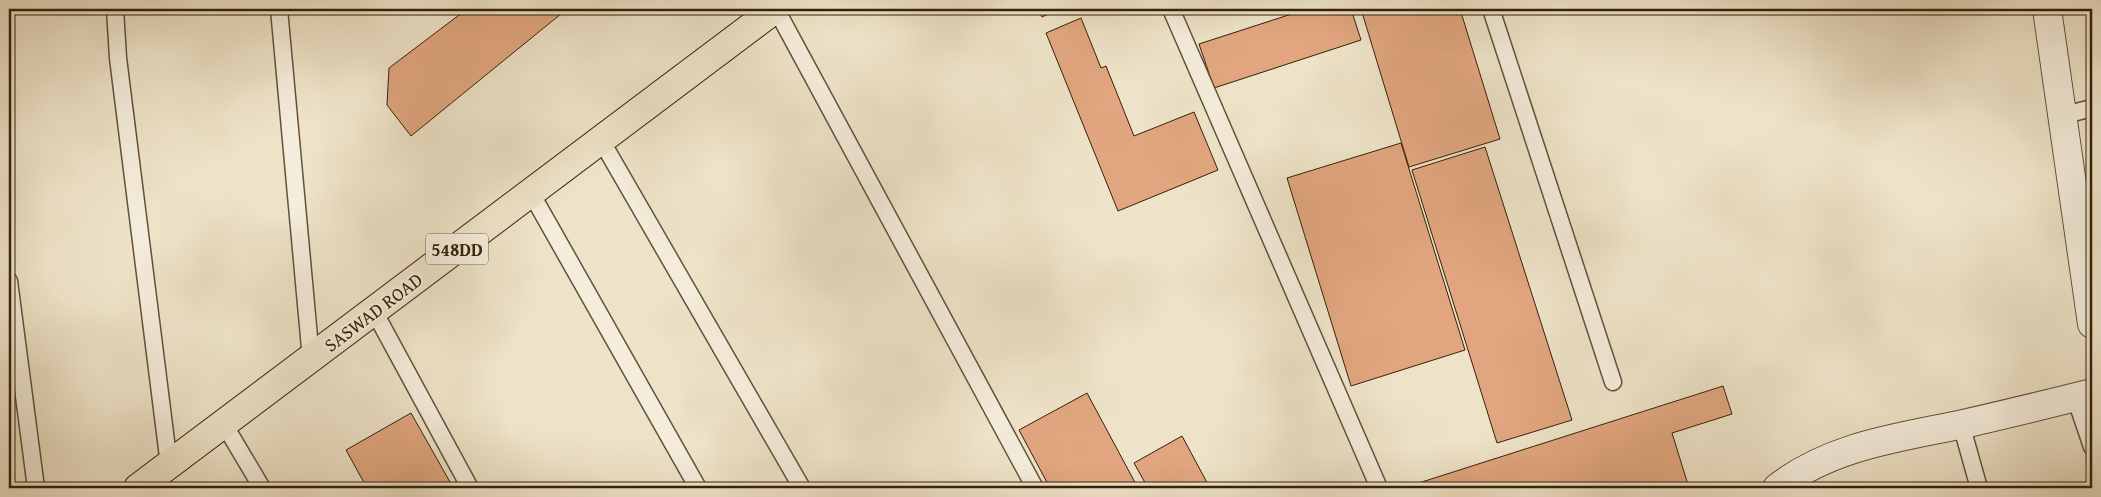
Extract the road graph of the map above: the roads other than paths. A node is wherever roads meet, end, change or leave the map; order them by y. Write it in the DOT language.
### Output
graph roads {
  1 [pos="114,9"];
  2 [pos="279,9"];
  3 [pos="775,9"];
  4 [pos="1171,9"];
  5 [pos="1490,9"];
  6 [pos="2047,9"];
  7 [pos="2092,108"];
  8 [pos="2061,116"];
  9 [pos="601,140"];
  10 [pos="531,193"];
  11 [pos="9,281"];
  12 [pos="374,311"];
  13 [pos="2092,324"];
  14 [pos="311,359"];
  15 [pos="1612,382"];
  16 [pos="2084,395"];
  17 [pos="224,424"];
  18 [pos="1961,424"];
  19 [pos="2092,447"];
  20 [pos="169,465"];
  21 [pos="36,488"];
  22 [pos="138,488"];
  23 [pos="262,488"];
  24 [pos="470,488"];
  25 [pos="698,488"];
  26 [pos="802,488"];
  27 [pos="1035,488"];
  28 [pos="1379,488"];
  29 [pos="1777,488"];
  30 [pos="1979,488"];
  1 -- 20 [label="lane"];
  2 -- 14 [label="lane"];
  3 -- 9 [label="highway, SASWAD ROAD / 548DD"];
  3 -- 27 [label="lane"];
  4 -- 28 [label="lane"];
  5 -- 15 [label="lane"];
  6 -- 8 [label="street"];
  7 -- 8 [label="lane"];
  8 -- 13 [label="street"];
  9 -- 10 [label="highway, SASWAD ROAD / 548DD"];
  9 -- 26 [label="lane"];
  10 -- 12 [label="highway, SASWAD ROAD / 548DD"];
  10 -- 25 [label="lane"];
  11 -- 21 [label="lane"];
  12 -- 14 [label="highway, SASWAD ROAD / 548DD"];
  12 -- 24 [label="lane"];
  14 -- 17 [label="highway, SASWAD ROAD / 548DD"];
  16 -- 18 [label="street"];
  16 -- 19 [label="lane"];
  17 -- 20 [label="highway, SASWAD ROAD / 548DD"];
  17 -- 23 [label="lane"];
  18 -- 29 [label="street"];
  18 -- 30 [label="lane"];
  20 -- 22 [label="highway, SASWAD ROAD / 548DD"];
}
